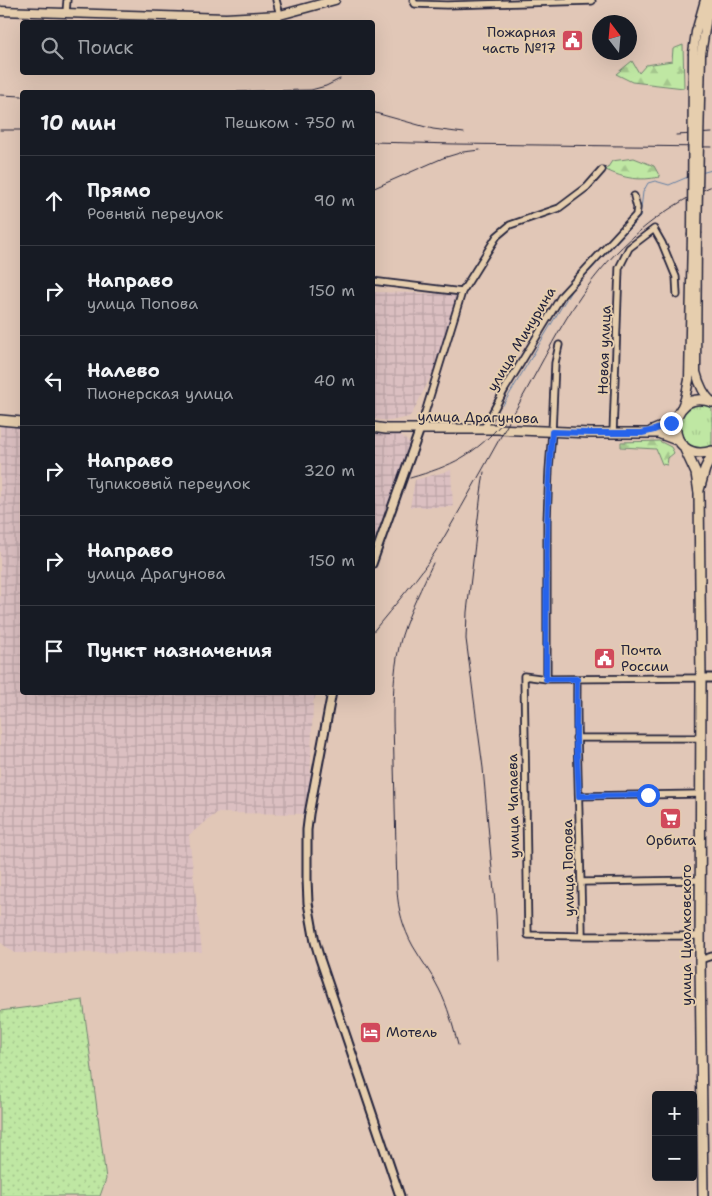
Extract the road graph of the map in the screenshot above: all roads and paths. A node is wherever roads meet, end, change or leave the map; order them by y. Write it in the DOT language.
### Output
graph roads {
  1 [pos="67,0"];
  2 [pos="276,0"];
  3 [pos="316,0"];
  4 [pos="335,0"];
  5 [pos="413,0"];
  6 [pos="704,0"];
  7 [pos="592,1"];
  8 [pos="712,1"];
  9 [pos="0,11"];
  10 [pos="66,13"];
  11 [pos="279,13"];
  12 [pos="697,53"];
  13 [pos="602,170"];
  14 [pos="634,196"];
  15 [pos="695,234"];
  16 [pos="375,281"];
  17 [pos="462,292"];
  18 [pos="677,296"];
  19 [pos="559,345"];
  20 [pos="712,402"];
  21 [pos="679,413"];
  22 [pos="0,420"];
  23 [pos="20,422"];
  24 [pos="375,427"];
  25 [pos="420,429"];
  26 [pos="483,430"];
  27 [pos="552,432"];
  28 [pos="613,433"];
  29 [pos="642,433"];
  30 [pos="681,443"];
  31 [pos="712,450"];
  32 [pos="712,455"];
  33 [pos="699,493"];
  34 [pos="375,556"];
  35 [pos="701,678"];
  36 [pos="712,678"];
  37 [pos="546,679"];
  38 [pos="577,679"];
  39 [pos="331,695"];
  40 [pos="576,738"];
  41 [pos="700,738"];
  42 [pos="700,794"];
  43 [pos="579,796"];
  44 [pos="700,880"];
  45 [pos="582,882"];
  46 [pos="582,936"];
  47 [pos="700,936"];
  48 [pos="712,956"];
  49 [pos="700,960"];
  50 [pos="400,1196"];
  51 [pos="703,1196"];
  1 -- 10 [label="street"];
  2 -- 11 [label="street"];
  3 -- 11 [label="main road"];
  4 -- 11 [label="main road"];
  5 -- 7 [label="street"];
  6 -- 12 [label="main road"];
  8 -- 12 [label="main road"];
  9 -- 10 [label="main road"];
  10 -- 11 [label="main road"];
  12 -- 15 [label="main road, bridge"];
  13 -- 17 [label="street"];
  14 -- 26 [label="street, улица Мичурина"];
  15 -- 20 [label="main road"];
  15 -- 21 [label="main road"];
  16 -- 17 [label="street"];
  17 -- 25 [label="street"];
  18 -- 28 [label="street, Новая улица"];
  19 -- 27 [label="street"];
  20 -- 21 [label="main road, улица Драгунова"];
  21 -- 29 [label="main road, улица Драгунова"];
  21 -- 30 [label="main road, улица Циолковского"];
  22 -- 23 [label="main road"];
  24 -- 25 [label="main road, улица Драгунова"];
  25 -- 26 [label="main road, улица Драгунова"];
  25 -- 34 [label="street"];
  26 -- 27 [label="main road, улица Драгунова"];
  27 -- 28 [label="main road, улица Драгунова"];
  27 -- 37 [label="street"];
  28 -- 29 [label="main road, улица Драгунова"];
  29 -- 30 [label="main road, улица Драгунова"];
  30 -- 31 [label="main road, улица Драгунова"];
  30 -- 33 [label="main road, улица Циолковского"];
  32 -- 33 [label="main road, улица Циолковского"];
  33 -- 35 [label="main road, улица Циолковского"];
  35 -- 36 [label="street"];
  35 -- 38 [label="street"];
  35 -- 41 [label="main road, улица Циолковского"];
  37 -- 38 [label="street"];
  37 -- 46 [label="street, улица Чапаева"];
  38 -- 40 [label="street, улица Попова"];
  39 -- 50 [label="street"];
  40 -- 41 [label="street"];
  40 -- 43 [label="street, улица Попова"];
  41 -- 42 [label="main road, улица Циолковского"];
  42 -- 43 [label="street"];
  42 -- 44 [label="main road, улица Циолковского"];
  43 -- 45 [label="street, улица Попова"];
  44 -- 45 [label="street"];
  44 -- 47 [label="main road, улица Циолковского"];
  45 -- 46 [label="street, улица Попова"];
  46 -- 47 [label="street"];
  47 -- 49 [label="main road, улица Циолковского"];
  48 -- 49 [label="street"];
  49 -- 51 [label="main road, улица Циолковского"];
}
